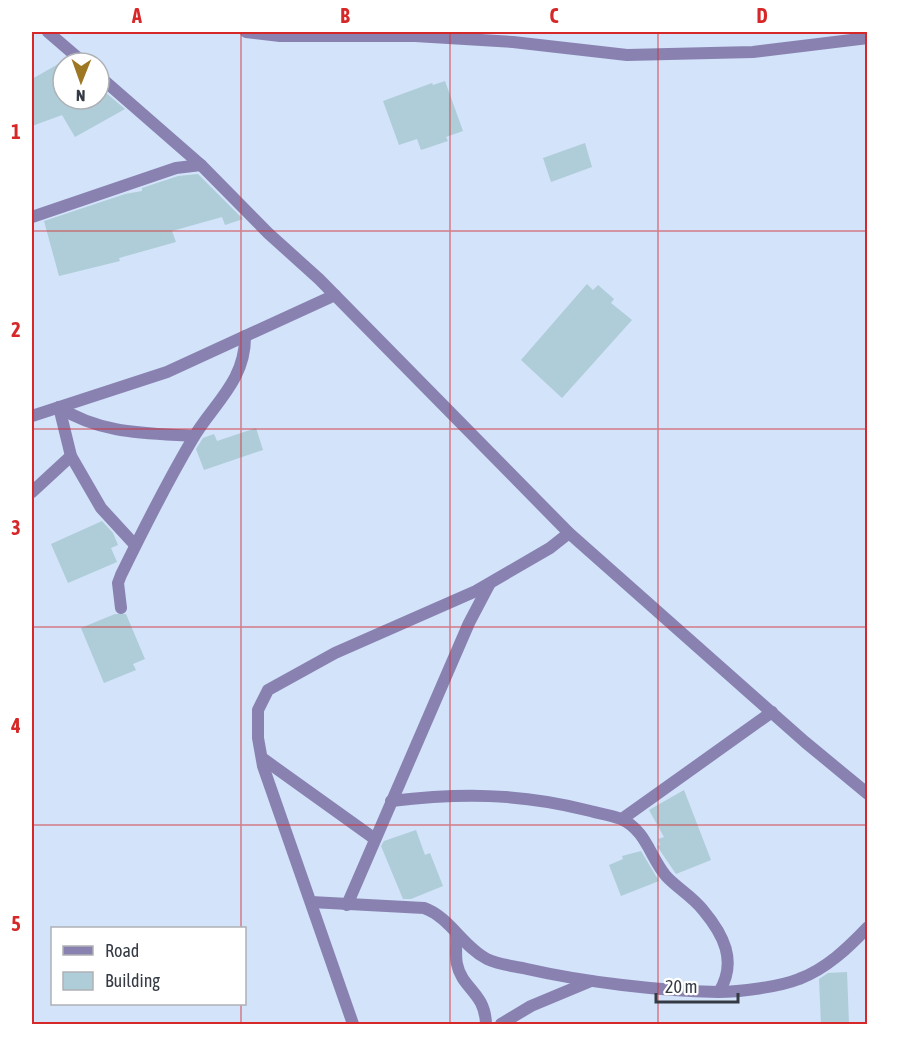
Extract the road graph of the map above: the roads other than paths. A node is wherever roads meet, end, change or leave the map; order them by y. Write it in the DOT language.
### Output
graph roads {
  1 [pos="48,32"];
  2 [pos="246,32"];
  3 [pos="867,38"];
  4 [pos="70,51"];
  5 [pos="111,86"];
  6 [pos="201,165"];
  7 [pos="32,217"];
  8 [pos="335,296"];
  9 [pos="245,336"];
  10 [pos="59,407"];
  11 [pos="32,416"];
  12 [pos="194,436"];
  13 [pos="71,456"];
  14 [pos="32,492"];
  15 [pos="569,533"];
  16 [pos="135,545"];
  17 [pos="489,584"];
  18 [pos="121,608"];
  19 [pos="772,712"];
  20 [pos="262,758"];
  21 [pos="867,794"];
  22 [pos="391,801"];
  23 [pos="622,819"];
  24 [pos="375,839"];
  25 [pos="311,902"];
  26 [pos="347,904"];
  27 [pos="867,927"];
  28 [pos="456,934"];
  29 [pos="594,980"];
  30 [pos="719,992"];
  31 [pos="353,1024"];
  32 [pos="486,1024"];
  33 [pos="501,1024"];
  1 -- 4 [label="street"];
  2 -- 3 [label="street"];
  5 -- 6 [label="street"];
  6 -- 7 [label="street"];
  6 -- 8 [label="street"];
  8 -- 9 [label="street"];
  8 -- 15 [label="street"];
  9 -- 10 [label="street"];
  9 -- 12 [label="street"];
  10 -- 11 [label="street"];
  10 -- 12 [label="street"];
  10 -- 13 [label="street"];
  12 -- 16 [label="street"];
  13 -- 14 [label="street"];
  13 -- 16 [label="street"];
  15 -- 17 [label="street"];
  15 -- 19 [label="street"];
  16 -- 18 [label="street"];
  17 -- 20 [label="street"];
  17 -- 22 [label="street"];
  19 -- 21 [label="street"];
  19 -- 23 [label="street"];
  20 -- 24 [label="street"];
  20 -- 25 [label="street"];
  22 -- 23 [label="street"];
  22 -- 24 [label="street"];
  23 -- 30 [label="street"];
  24 -- 26 [label="street"];
  25 -- 26 [label="street"];
  25 -- 31 [label="street"];
  26 -- 28 [label="street"];
  27 -- 30 [label="street"];
  28 -- 29 [label="street"];
  28 -- 32 [label="street"];
  29 -- 30 [label="street"];
  29 -- 33 [label="street"];
}
